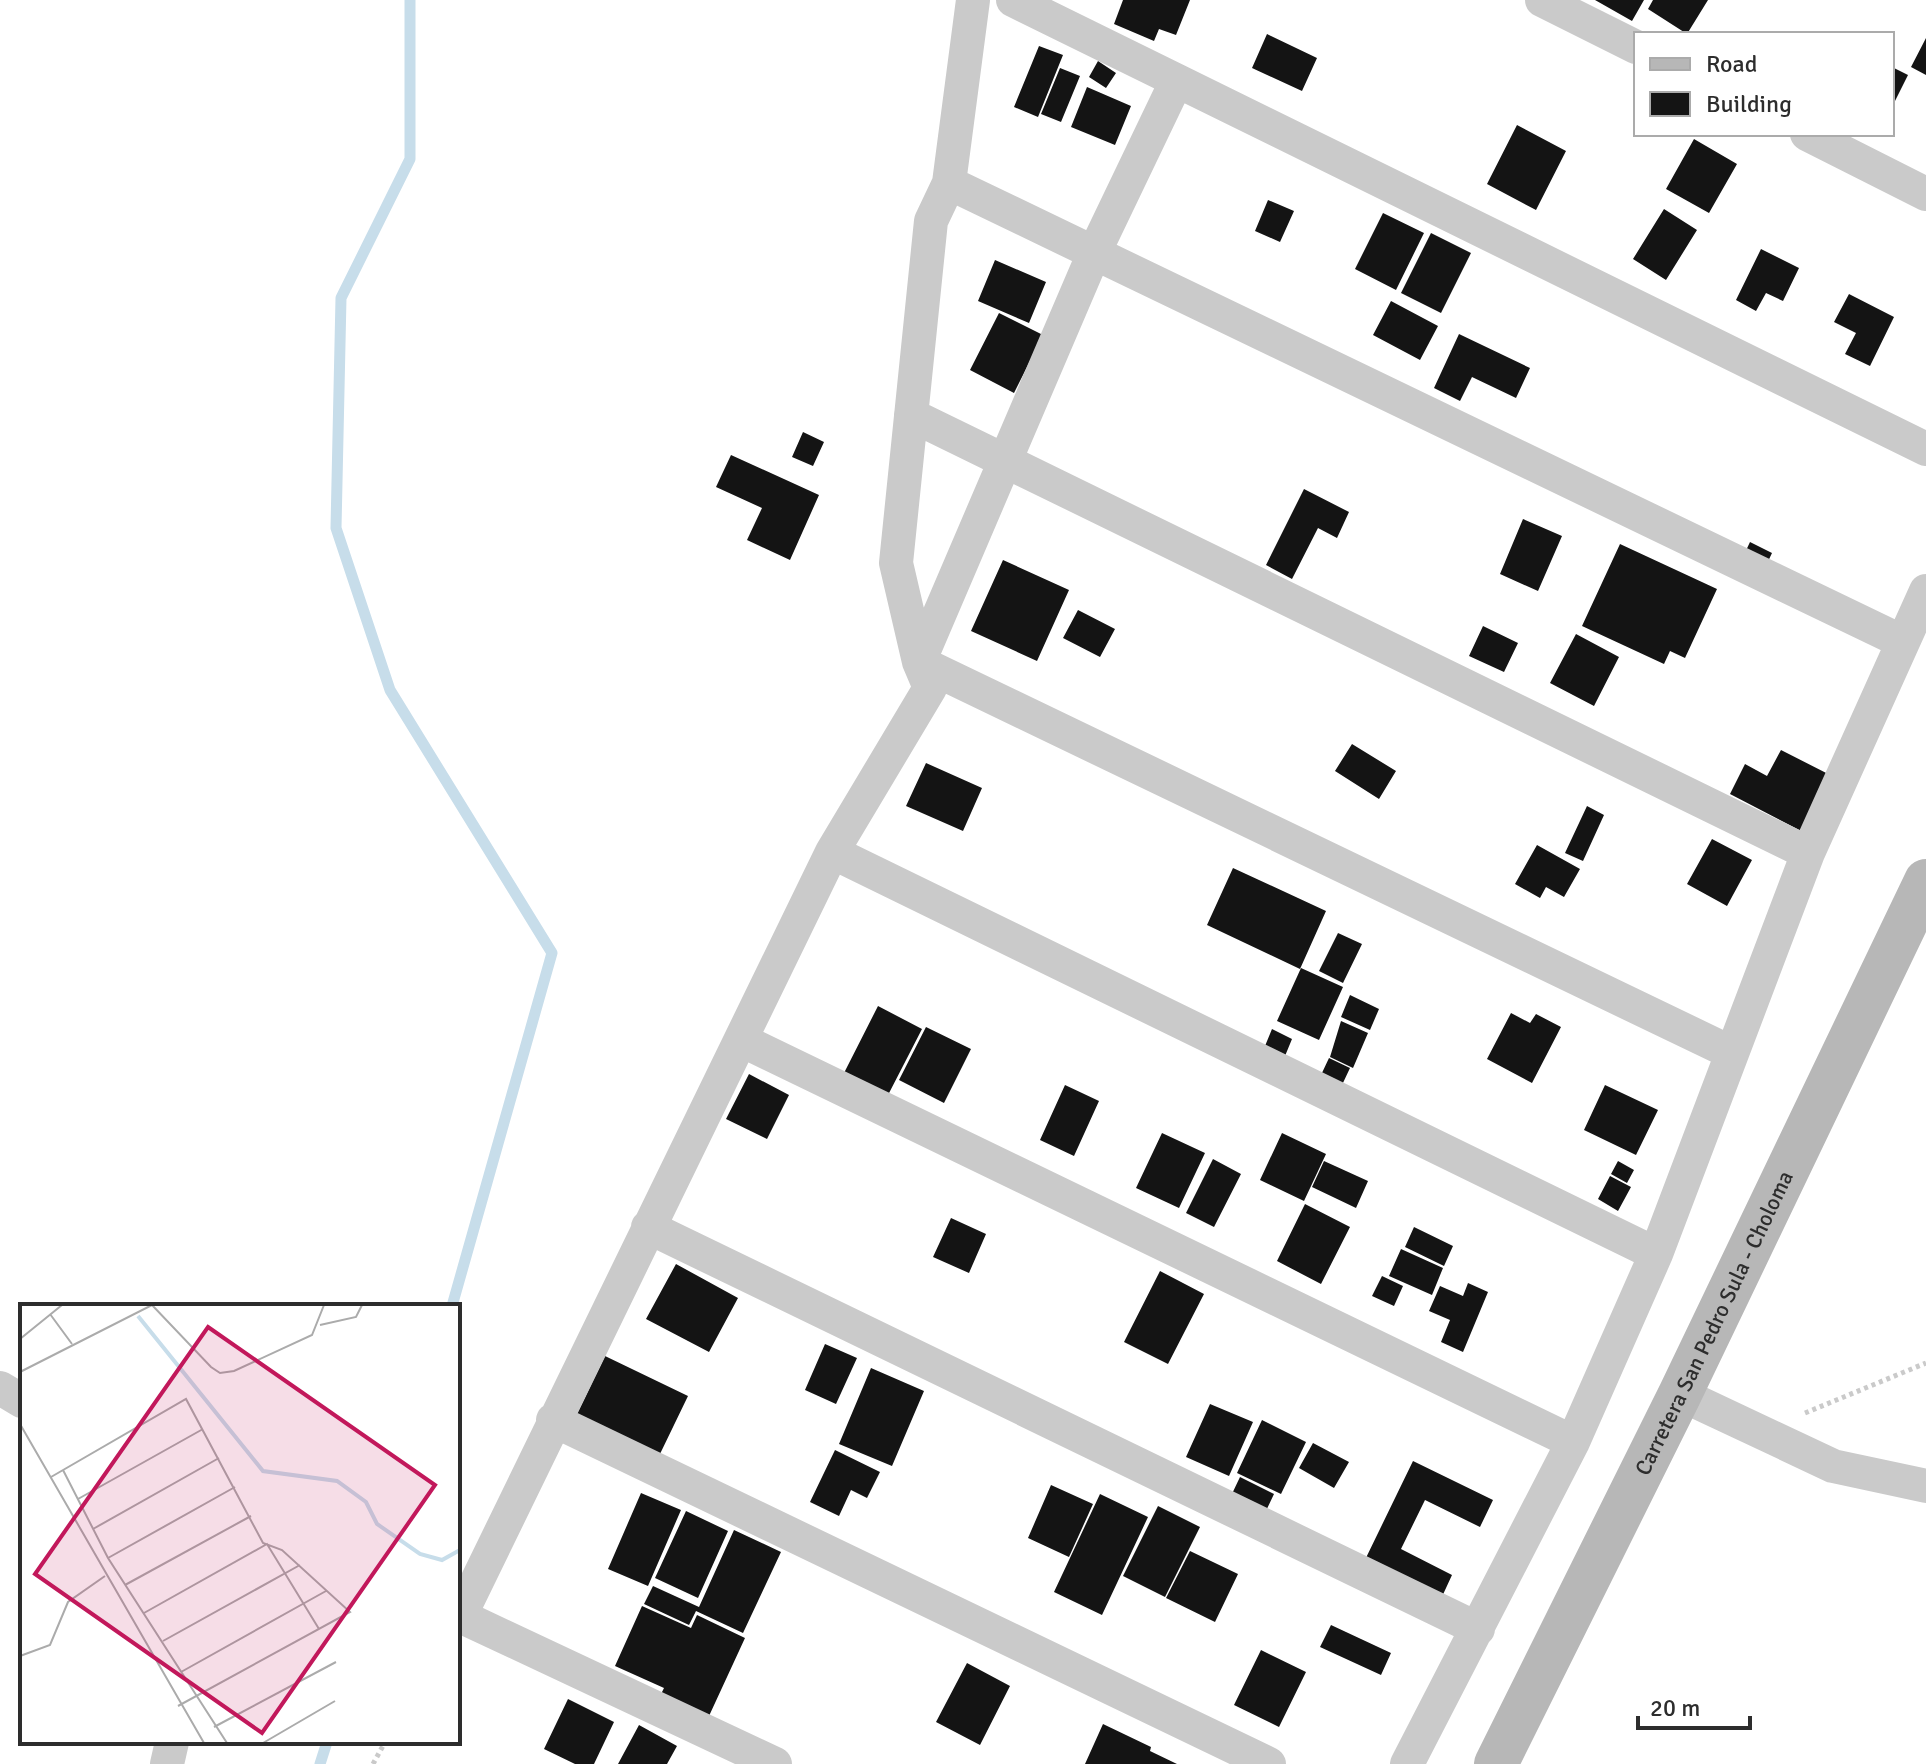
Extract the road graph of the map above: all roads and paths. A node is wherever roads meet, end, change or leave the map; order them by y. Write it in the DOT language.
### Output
graph roads {
  1 [pos="973,0"];
  2 [pos="1013,0"];
  3 [pos="1542,0"];
  4 [pos="1634,46"];
  5 [pos="1176,82"];
  6 [pos="1811,136"];
  7 [pos="949,183"];
  8 [pos="1926,194"];
  9 [pos="1094,253"];
  10 [pos="911,415"];
  11 [pos="1926,449"];
  12 [pos="1004,460"];
  13 [pos="1926,591"];
  14 [pos="1903,642"];
  15 [pos="919,662"];
  16 [pos="832,852"];
  17 [pos="1808,853"];
  18 [pos="1926,881"];
  19 [pos="741,1040"];
  20 [pos="1730,1052"];
  21 [pos="648,1227"];
  22 [pos="1656,1254"];
  23 [pos="1926,1363"];
  24 [pos="0,1388"];
  25 [pos="1680,1394"];
  26 [pos="20,1400"];
  27 [pos="553,1420"];
  28 [pos="1765,1434"];
  29 [pos="1573,1442"];
  30 [pos="1926,1486"];
  31 [pos="1478,1629"];
  32 [pos="172,1744"];
  33 [pos="384,1744"];
  34 [pos="167,1764"];
  35 [pos="373,1764"];
  36 [pos="775,1764"];
  37 [pos="1269,1764"];
  38 [pos="1407,1764"];
  39 [pos="1496,1764"];
  1 -- 7 [label="street"];
  2 -- 5 [label="street"];
  3 -- 4 [label="street"];
  5 -- 9 [label="street"];
  5 -- 11 [label="street"];
  6 -- 8 [label="street"];
  7 -- 9 [label="street"];
  7 -- 10 [label="street"];
  9 -- 12 [label="street"];
  9 -- 14 [label="street"];
  10 -- 12 [label="street"];
  10 -- 15 [label="street"];
  12 -- 15 [label="street"];
  12 -- 17 [label="street"];
  13 -- 14 [label="street"];
  14 -- 17 [label="street"];
  15 -- 16 [label="street"];
  15 -- 20 [label="street"];
  16 -- 19 [label="street"];
  16 -- 22 [label="street"];
  17 -- 20 [label="street"];
  18 -- 25 [label="main road, Carretera San Pedro Sula - Choloma"];
  19 -- 21 [label="street"];
  19 -- 29 [label="street"];
  20 -- 22 [label="street"];
  21 -- 27 [label="street"];
  21 -- 31 [label="street"];
  22 -- 29 [label="street"];
  23 -- 28 [label="path"];
  24 -- 26 [label="street"];
  25 -- 28 [label="street"];
  25 -- 39 [label="main road, Carretera San Pedro Sula - Choloma"];
  27 -- 36 [label="street"];
  27 -- 37 [label="street"];
  28 -- 30 [label="street"];
  29 -- 31 [label="street"];
  31 -- 38 [label="street"];
  32 -- 34 [label="street"];
  33 -- 35 [label="path"];
}
